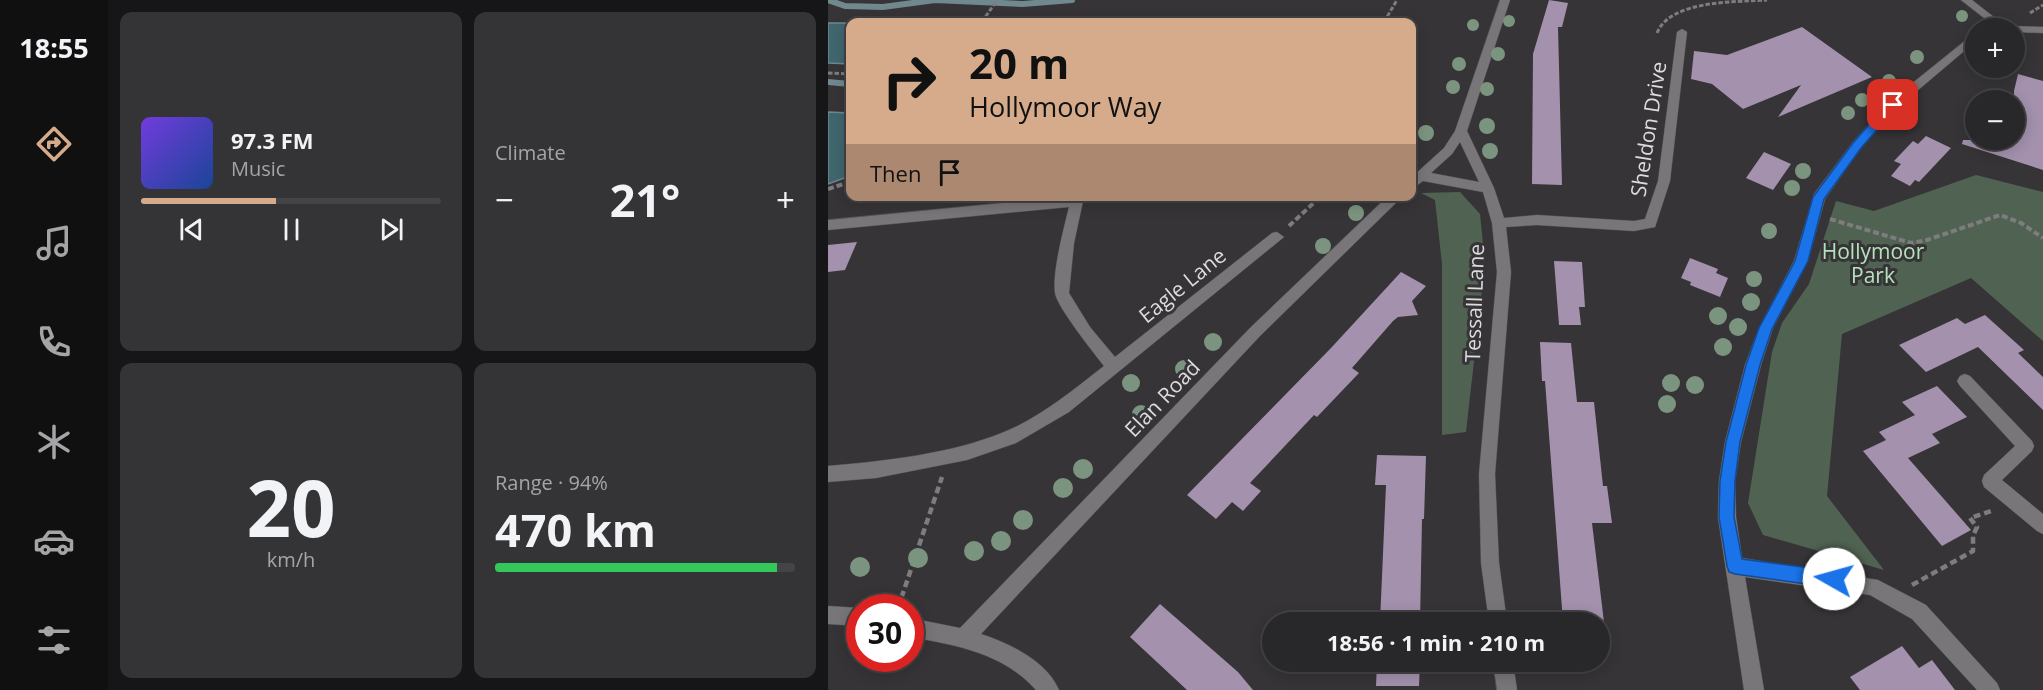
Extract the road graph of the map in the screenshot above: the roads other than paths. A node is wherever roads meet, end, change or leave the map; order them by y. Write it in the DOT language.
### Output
graph roads {
  1 [pos="1505,0"];
  2 [pos="1966,0"];
  3 [pos="1990,18"];
  4 [pos="2025,29"];
  5 [pos="2043,30"];
  6 [pos="1682,32"];
  7 [pos="1965,44"];
  8 [pos="1461,131"];
  9 [pos="1416,180"];
  10 [pos="1488,188"];
  11 [pos="1392,201"];
  12 [pos="1499,223"];
  13 [pos="828,225"];
  14 [pos="1277,237"];
  15 [pos="1114,367"];
  16 [pos="1965,381"];
  17 [pos="828,474"];
  18 [pos="2043,525"];
  19 [pos="1735,566"];
  20 [pos="1497,612"];
  21 [pos="828,615"];
  22 [pos="846,616"];
  23 [pos="924,630"];
  24 [pos="965,637"];
  25 [pos="1504,672"];
  26 [pos="1049,690"];
  27 [pos="1507,690"];
  28 [pos="1754,690"];
  29 [pos="1990,690"];
  1 -- 8 [label="street"];
  2 -- 3 [label="street"];
  4 -- 5 [label="street"];
  6 -- 12 [label="street, Sheldon Drive"];
  7 -- 19 [label="street"];
  8 -- 9 [label="street"];
  8 -- 10 [label="street, Tessall Lane"];
  9 -- 10 [label="street"];
  10 -- 12 [label="street, Tessall Lane"];
  11 -- 24 [label="street, Elan Road"];
  12 -- 20 [label="street, Tessall Lane"];
  13 -- 15 [label="street"];
  14 -- 15 [label="street, Eagle Lane"];
  15 -- 17 [label="street, Eagle Lane"];
  16 -- 18 [label="street"];
  19 -- 28 [label="street"];
  19 -- 29 [label="street"];
  21 -- 22 [label="street"];
  23 -- 24 [label="street"];
  24 -- 26 [label="street"];
  25 -- 27 [label="street"];
}
